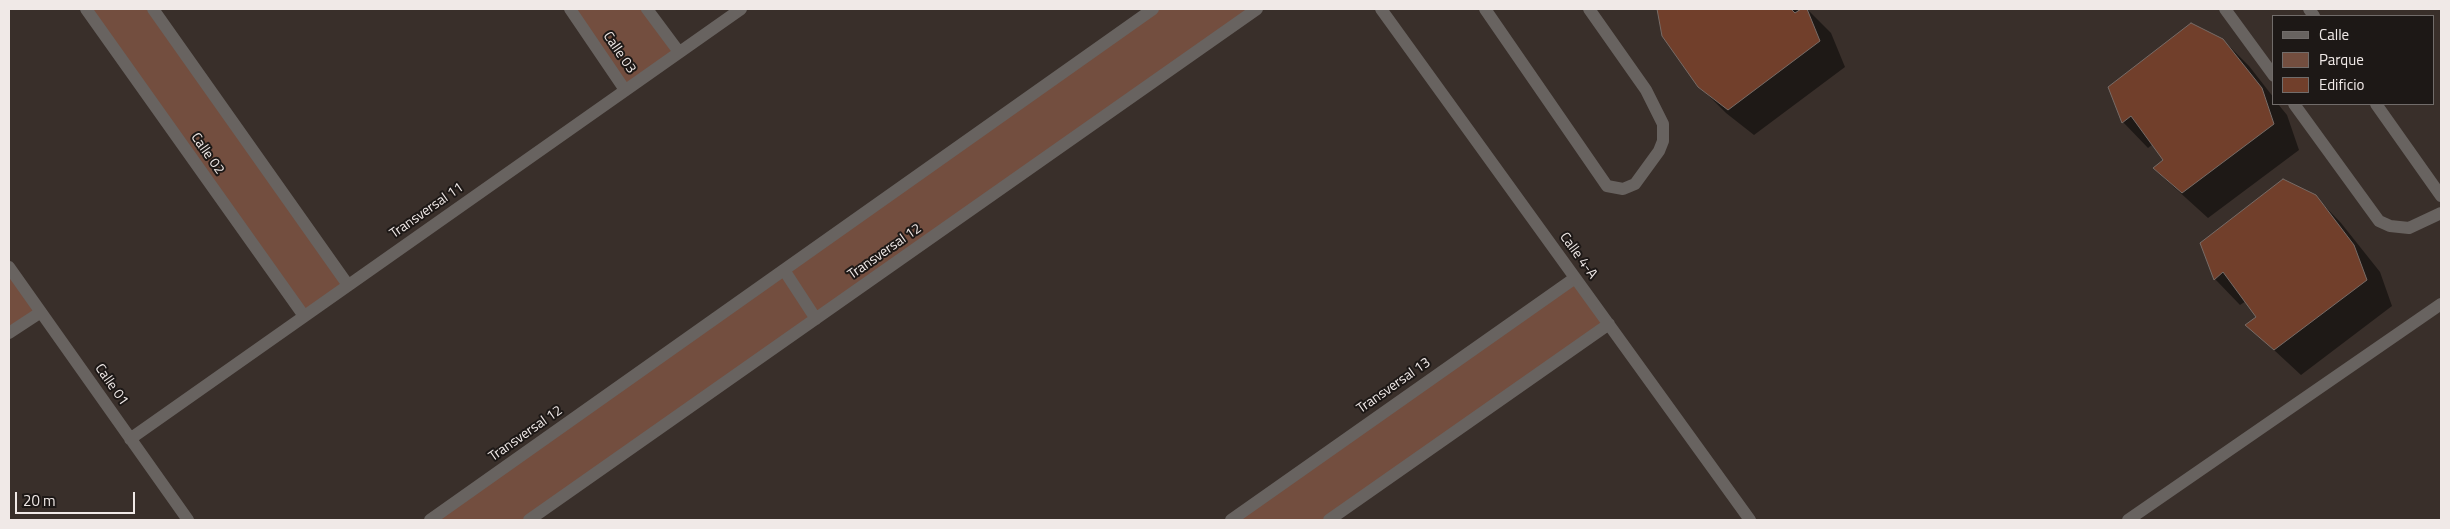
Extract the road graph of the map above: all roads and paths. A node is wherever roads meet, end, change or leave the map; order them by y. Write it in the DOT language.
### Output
graph roads {
  1 [pos="86,9"];
  2 [pos="153,9"];
  3 [pos="570,9"];
  4 [pos="647,9"];
  5 [pos="741,9"];
  6 [pos="1153,9"];
  7 [pos="1257,9"];
  8 [pos="1381,9"];
  9 [pos="1485,9"];
  10 [pos="1589,9"];
  11 [pos="2225,9"];
  12 [pos="679,52"];
  13 [pos="2272,73"];
  14 [pos="625,90"];
  15 [pos="2295,105"];
  16 [pos="2377,105"];
  17 [pos="2441,196"];
  18 [pos="2441,213"];
  19 [pos="9,267"];
  20 [pos="784,270"];
  21 [pos="1575,278"];
  22 [pos="348,285"];
  23 [pos="2441,304"];
  24 [pos="41,312"];
  25 [pos="304,316"];
  26 [pos="816,319"];
  27 [pos="1608,324"];
  28 [pos="9,333"];
  29 [pos="130,439"];
  30 [pos="188,520"];
  31 [pos="430,520"];
  32 [pos="530,520"];
  33 [pos="1231,520"];
  34 [pos="1329,520"];
  35 [pos="1750,520"];
  36 [pos="2128,520"];
  1 -- 25 [label="street, Calle 02"];
  2 -- 22 [label="street"];
  3 -- 14 [label="street, Calle 03"];
  4 -- 12 [label="street"];
  5 -- 12 [label="street, Transversal 11"];
  6 -- 20 [label="street, Transversal 12"];
  7 -- 26 [label="street, Transversal 12"];
  8 -- 21 [label="street, Calle 4-A"];
  9 -- 10 [label="street"];
  11 -- 13 [label="street"];
  12 -- 14 [label="street, Transversal 11"];
  14 -- 22 [label="street, Transversal 11"];
  15 -- 18 [label="street"];
  16 -- 17 [label="street"];
  19 -- 24 [label="street, Calle 01"];
  20 -- 26 [label="street"];
  20 -- 31 [label="street, Transversal 12"];
  21 -- 27 [label="street, Calle 4-A"];
  21 -- 33 [label="street, Transversal 13"];
  22 -- 25 [label="street, Transversal 11"];
  23 -- 36 [label="street"];
  24 -- 28 [label="street"];
  24 -- 29 [label="street, Calle 01"];
  25 -- 29 [label="street, Transversal 11"];
  26 -- 32 [label="street, Transversal 12"];
  27 -- 34 [label="street"];
  27 -- 35 [label="street, Calle 4-A"];
  29 -- 30 [label="street, Calle 01"];
}
